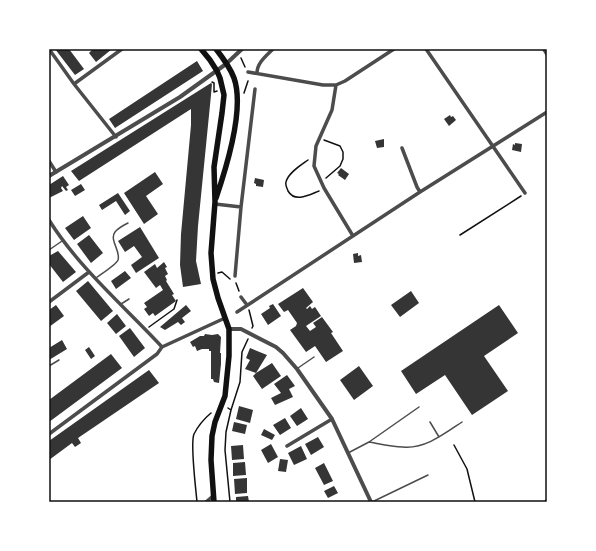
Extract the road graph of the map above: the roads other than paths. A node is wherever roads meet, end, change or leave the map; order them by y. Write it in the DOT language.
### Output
graph roads {
  1 [pos="49,49"];
  2 [pos="122,49"];
  3 [pos="201,49"];
  4 [pos="216,49"];
  5 [pos="242,49"];
  6 [pos="273,49"];
  7 [pos="394,49"];
  8 [pos="426,49"];
  9 [pos="544,49"];
  10 [pos="547,54"];
  11 [pos="226,64"];
  12 [pos="217,71"];
  13 [pos="248,72"];
  14 [pos="257,73"];
  15 [pos="74,84"];
  16 [pos="336,85"];
  17 [pos="255,89"];
  18 [pos="547,112"];
  19 [pos="116,137"];
  20 [pos="494,147"];
  21 [pos="402,148"];
  22 [pos="49,161"];
  23 [pos="56,172"];
  24 [pos="49,176"];
  25 [pos="420,192"];
  26 [pos="525,193"];
  27 [pos="215,203"];
  28 [pos="241,207"];
  29 [pos="49,220"];
  30 [pos="128,222"];
  31 [pos="353,236"];
  32 [pos="63,241"];
  33 [pos="49,250"];
  34 [pos="89,272"];
  35 [pos="235,276"];
  36 [pos="96,278"];
  37 [pos="241,297"];
  38 [pos="129,299"];
  39 [pos="49,302"];
  40 [pos="120,304"];
  41 [pos="248,305"];
  42 [pos="237,312"];
  43 [pos="226,318"];
  44 [pos="229,329"];
  45 [pos="162,347"];
  46 [pos="314,358"];
  47 [pos="59,360"];
  48 [pos="49,366"];
  49 [pos="297,369"];
  50 [pos="419,407"];
  51 [pos="332,419"];
  52 [pos="430,422"];
  53 [pos="462,422"];
  54 [pos="49,434"];
  55 [pos="439,437"];
  56 [pos="369,442"];
  57 [pos="287,446"];
  58 [pos="348,453"];
  59 [pos="428,475"];
  60 [pos="213,499"];
  61 [pos="206,502"];
  62 [pos="371,502"];
  1 -- 15 [label="street"];
  2 -- 15 [label="street"];
  3 -- 12 [label="highway"];
  4 -- 11 [label="highway"];
  5 -- 11 [label="street"];
  6 -- 14 [label="street"];
  7 -- 16 [label="street"];
  8 -- 20 [label="street"];
  9 -- 10 [label="street"];
  11 -- 12 [label="street"];
  11 -- 27 [label="highway"];
  12 -- 19 [label="street"];
  12 -- 27 [label="highway"];
  13 -- 14 [label="street"];
  14 -- 16 [label="street"];
  15 -- 19 [label="street"];
  16 -- 31 [label="street"];
  17 -- 28 [label="street"];
  18 -- 20 [label="street"];
  19 -- 23 [label="street"];
  20 -- 25 [label="street"];
  20 -- 26 [label="street"];
  21 -- 25 [label="street"];
  22 -- 23 [label="street"];
  23 -- 24 [label="street"];
  25 -- 31 [label="street"];
  27 -- 28 [label="street"];
  27 -- 43 [label="highway"];
  28 -- 35 [label="street"];
  29 -- 32 [label="street"];
  30 -- 36 [label="lane"];
  31 -- 41 [label="street"];
  32 -- 33 [label="lane"];
  32 -- 34 [label="street"];
  34 -- 36 [label="street"];
  34 -- 39 [label="street"];
  36 -- 40 [label="street"];
  37 -- 41 [label="street"];
  38 -- 40 [label="lane"];
  40 -- 45 [label="street"];
  41 -- 42 [label="street"];
  43 -- 44 [label="highway"];
  43 -- 45 [label="street"];
  44 -- 49 [label="street"];
  44 -- 60 [label="highway"];
  45 -- 54 [label="street"];
  46 -- 49 [label="lane"];
  47 -- 48 [label="lane"];
  49 -- 51 [label="street"];
  50 -- 56 [label="lane"];
  51 -- 57 [label="street"];
  51 -- 58 [label="street"];
  52 -- 55 [label="lane"];
  53 -- 55 [label="lane"];
  55 -- 56 [label="lane"];
  56 -- 58 [label="lane"];
  58 -- 62 [label="street"];
  59 -- 62 [label="lane"];
  60 -- 61 [label="street"];
}
